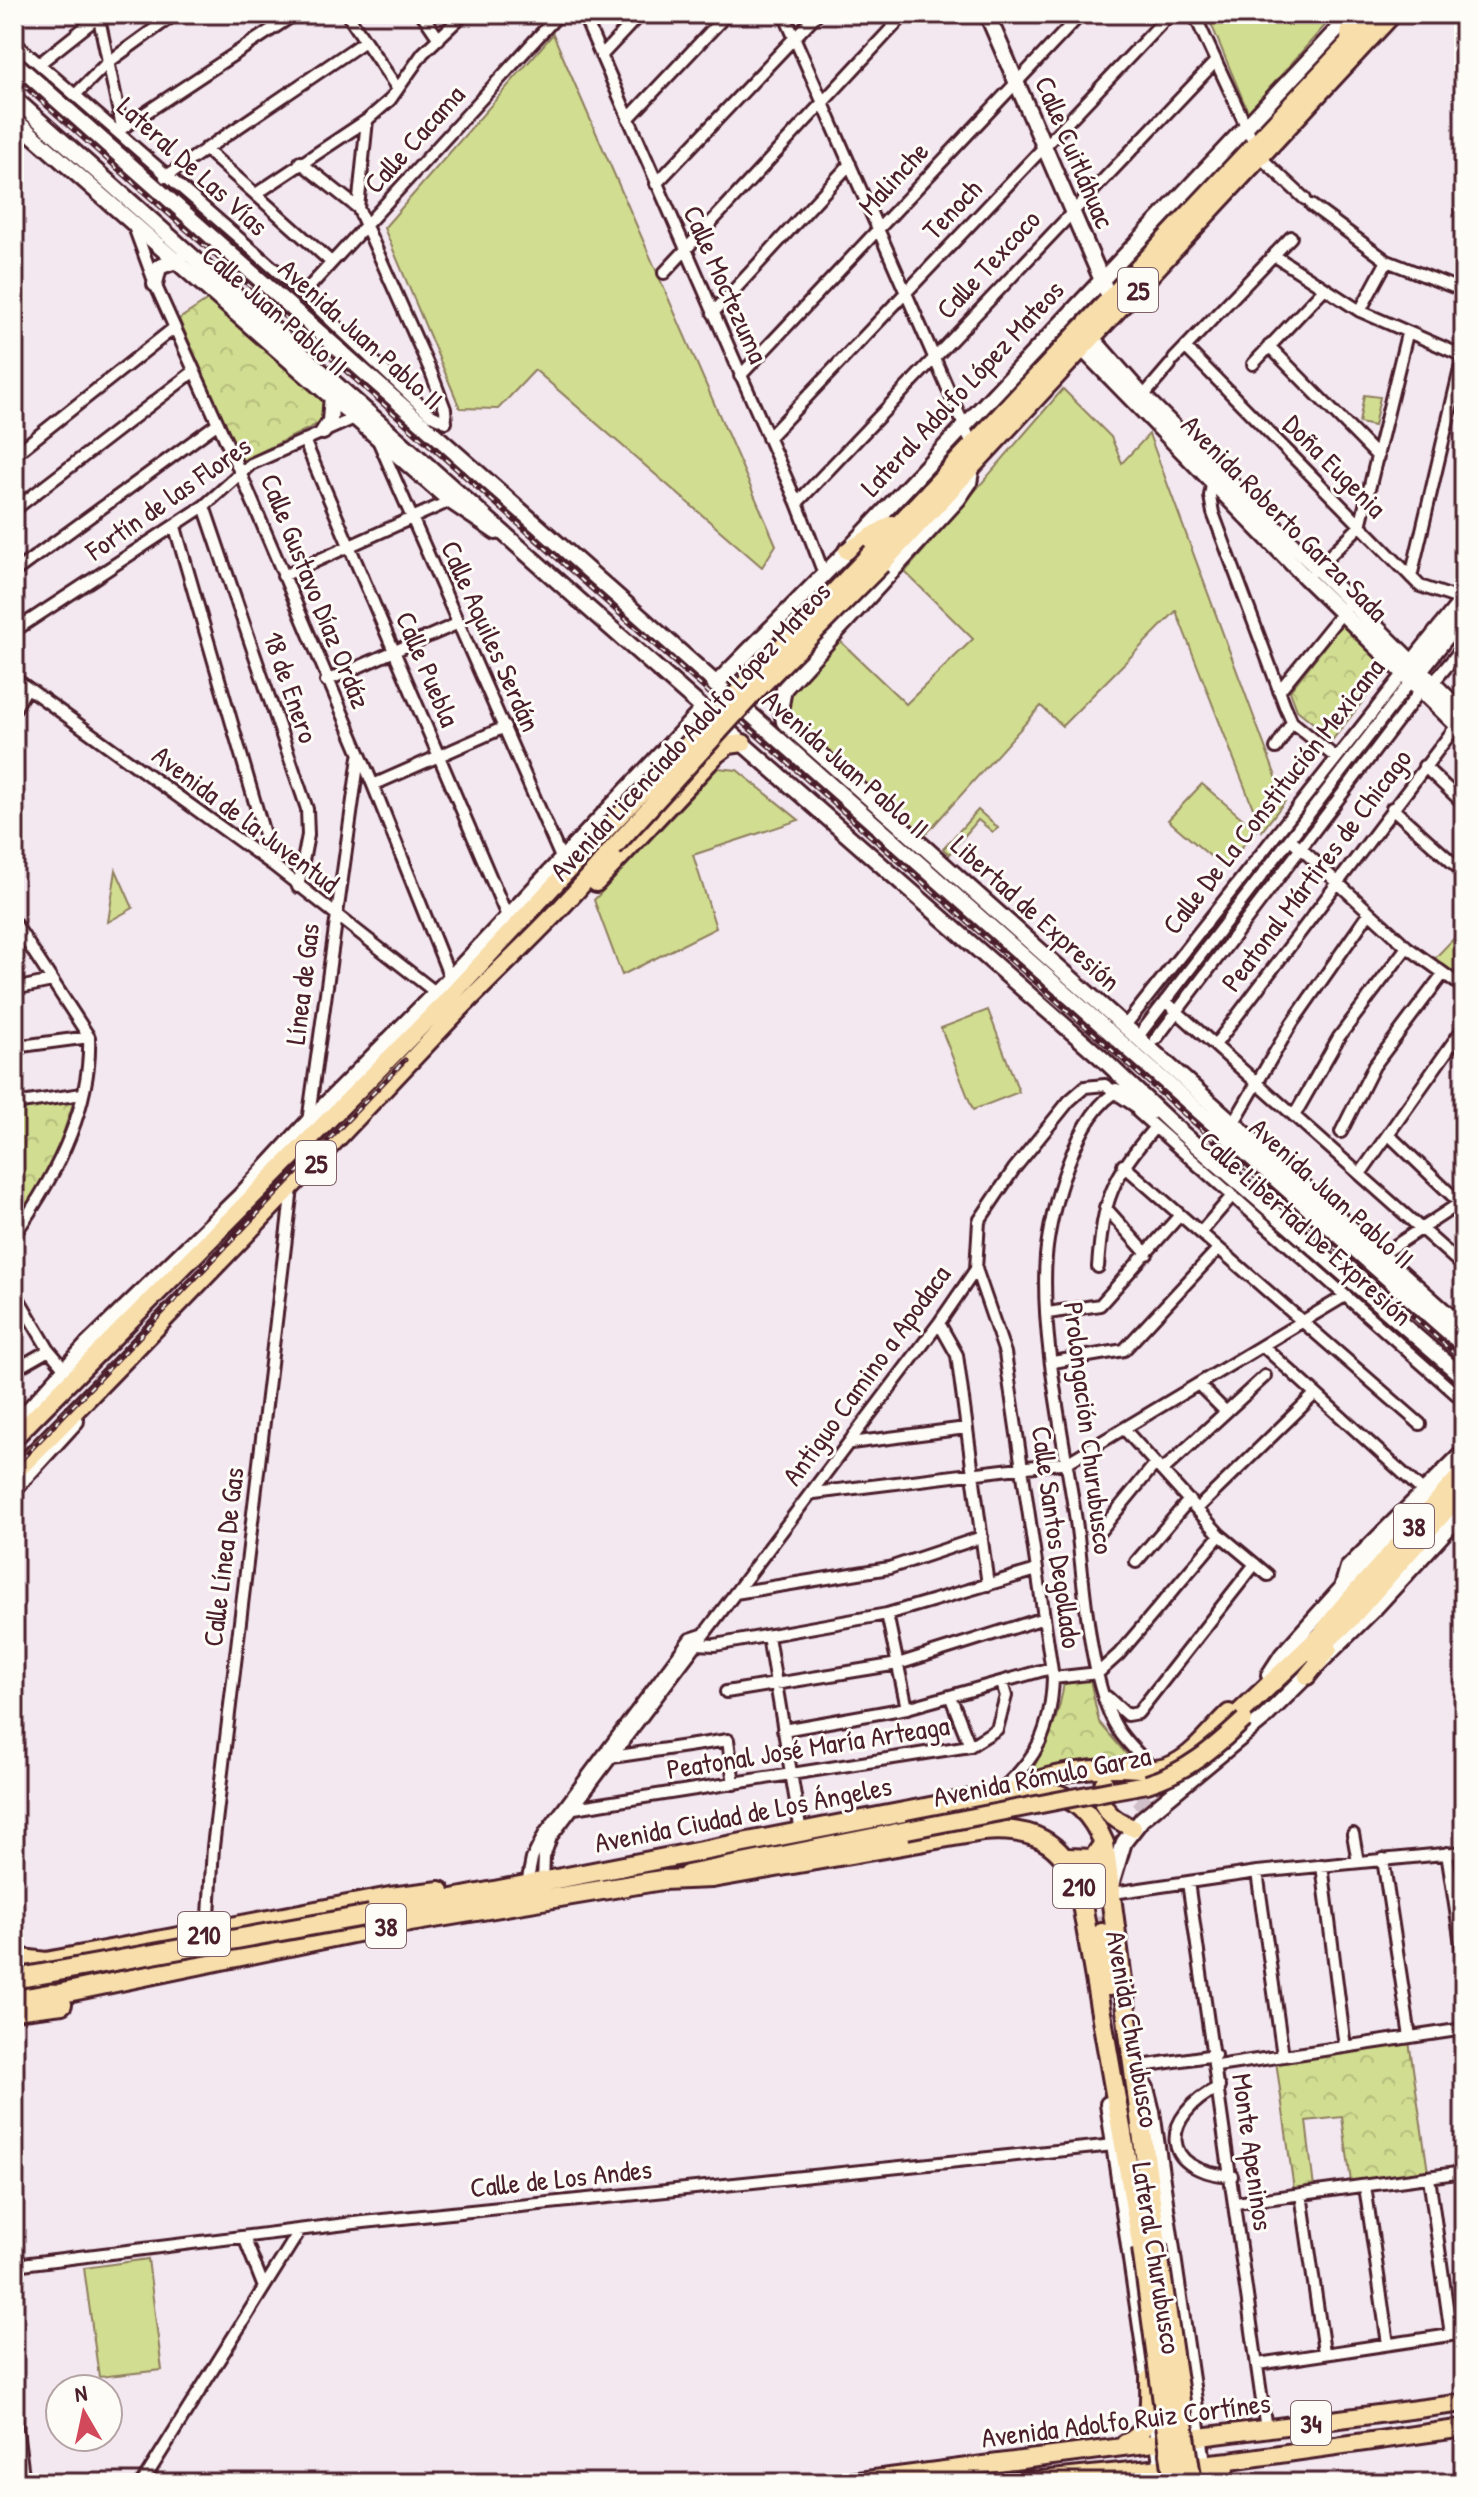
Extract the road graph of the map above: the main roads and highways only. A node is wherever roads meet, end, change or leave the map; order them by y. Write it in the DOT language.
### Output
graph roads {
  1 [pos="1376,14"];
  2 [pos="1393,14"];
  3 [pos="1351,15"];
  4 [pos="1349,43"];
  5 [pos="1258,152"];
  6 [pos="1083,338"];
  7 [pos="910,513"];
  8 [pos="847,551"];
  9 [pos="877,558"];
  10 [pos="743,743"];
  11 [pos="580,889"];
  12 [pos="535,905"];
  13 [pos="507,916"];
  14 [pos="87,1345"];
  15 [pos="82,1367"];
  16 [pos="14,1438"];
  17 [pos="1463,1460"];
  18 [pos="14,1474"];
  19 [pos="1464,1490"];
  20 [pos="1370,1586"];
  21 [pos="1344,1607"];
  22 [pos="1307,1676"];
  23 [pos="1184,1765"];
  24 [pos="1120,1768"];
  25 [pos="1002,1794"];
  26 [pos="1133,1828"];
  27 [pos="1104,1843"];
  28 [pos="1068,1858"];
  29 [pos="662,1880"];
  30 [pos="486,1892"];
  31 [pos="1102,1933"];
  32 [pos="14,1958"];
  33 [pos="46,1962"];
  34 [pos="156,1973"];
  35 [pos="14,1979"];
  36 [pos="112,1984"];
  37 [pos="14,1991"];
  38 [pos="14,2010"];
  39 [pos="1118,2138"];
  40 [pos="1149,2247"];
  41 [pos="1149,2379"];
  42 [pos="1464,2403"];
  43 [pos="1464,2428"];
  44 [pos="1115,2447"];
  45 [pos="1230,2461"];
  46 [pos="1163,2475"];
  47 [pos="1216,2481"];
  48 [pos="843,2483"];
  49 [pos="1012,2483"];
  50 [pos="1083,2483"];
  51 [pos="1136,2483"];
  52 [pos="1174,2483"];
  53 [pos="1192,2483"];
  1 -- 4 [label="main road, Avenida Licenciado Adolfo López Mateos / 25"];
  2 -- 5 [label="main road, Avenida Licenciado Adolfo López Mateos / 25"];
  3 -- 4 [label="main road"];
  4 -- 5 [label="main road, Avenida Licenciado Adolfo López Mateos / 25"];
  5 -- 6 [label="main road, Avenida Licenciado Adolfo López Mateos / 25"];
  6 -- 7 [label="main road, Avenida Licenciado Adolfo López Mateos / 25"];
  6 -- 9 [label="main road, Avenida Licenciado Adolfo López Mateos / 25"];
  7 -- 8 [label="main road"];
  7 -- 9 [label="main road, Avenida Licenciado Adolfo López Mateos / 25"];
  9 -- 11 [label="main road, Avenida Licenciado Adolfo López Mateos / 25, bridge"];
  9 -- 12 [label="main road, Avenida Licenciado Adolfo López Mateos / 25, bridge"];
  10 -- 11 [label="main road"];
  11 -- 18 [label="main road, Avenida Licenciado Adolfo López Mateos / 25"];
  12 -- 13 [label="main road"];
  12 -- 15 [label="main road, Avenida Licenciado Adolfo López Mateos / 25"];
  14 -- 15 [label="main road"];
  15 -- 16 [label="main road, Avenida Licenciado Adolfo López Mateos / 25"];
  17 -- 20 [label="main road, Avenida Rómulo Garza / 38"];
  19 -- 20 [label="main road, Avenida Rómulo Garza / 38"];
  20 -- 21 [label="main road, Avenida Rómulo Garza / 38"];
  21 -- 22 [label="main road"];
  21 -- 23 [label="highway"];
  21 -- 24 [label="main road, Avenida Rómulo Garza / 38"];
  21 -- 29 [label="main road, Avenida Rómulo Garza / 38, bridge"];
  24 -- 25 [label="main road, Avenida Rómulo Garza"];
  24 -- 26 [label="main road"];
  25 -- 27 [label="highway, Avenida Churubusco / 210"];
  25 -- 30 [label="highway, Avenida Ciudad de Los Ángeles"];
  27 -- 28 [label="highway"];
  27 -- 40 [label="highway, Avenida Churubusco / 210"];
  28 -- 29 [label="highway, 210"];
  28 -- 39 [label="highway, Avenida Churubusco / 210"];
  29 -- 34 [label="highway, Avenida Ciudad de Los Ángeles / 38"];
  30 -- 33 [label="highway, 210"];
  30 -- 35 [label="highway, bridge"];
  31 -- 39 [label="highway"];
  32 -- 33 [label="highway, 210"];
  33 -- 34 [label="highway"];
  34 -- 36 [label="highway, Avenida Ciudad de Los Ángeles / 38"];
  36 -- 37 [label="highway"];
  36 -- 38 [label="highway"];
  39 -- 40 [label="highway, Avenida Churubusco / 210"];
  40 -- 52 [label="highway, Avenida Churubusco / 210, bridge"];
  40 -- 53 [label="highway, Avenida Churubusco / 210, bridge"];
  41 -- 44 [label="main road"];
  42 -- 44 [label="main road, Avenida Adolfo Ruiz Cortínes / 34"];
  43 -- 45 [label="main road, Avenida Adolfo Ruiz Cortínes / 34"];
  44 -- 48 [label="main road, Avenida Adolfo Ruiz Cortínes / 34"];
  45 -- 46 [label="main road, Avenida Adolfo Ruiz Cortínes / 34"];
  45 -- 47 [label="main road"];
  46 -- 49 [label="main road, Avenida Adolfo Ruiz Cortínes / 34"];
  50 -- 51 [label="main road"];
}
